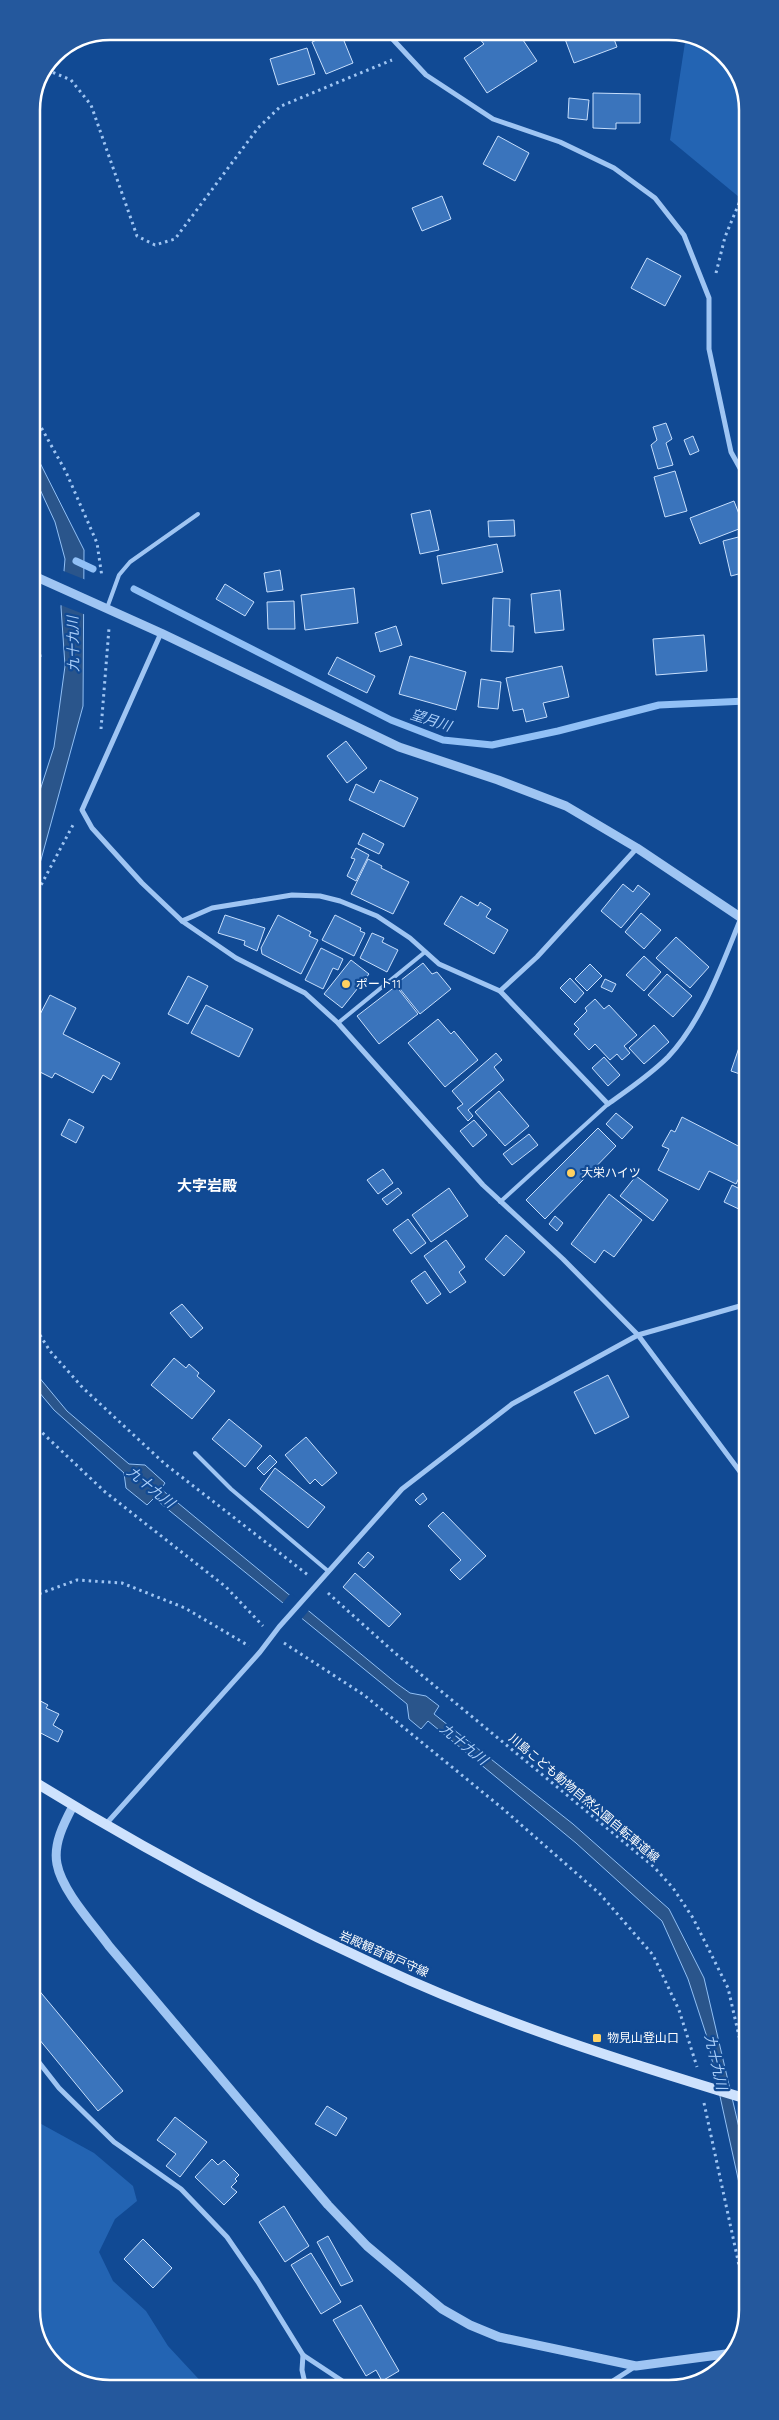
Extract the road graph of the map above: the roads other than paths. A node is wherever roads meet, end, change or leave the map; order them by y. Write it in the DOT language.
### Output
graph roads {
  1 [pos="393,40"];
  2 [pos="739,466"];
  3 [pos="198,514"];
  4 [pos="40,579"];
  5 [pos="103,606"];
  6 [pos="161,633"];
  7 [pos="637,848"];
  8 [pos="739,917"];
  9 [pos="182,921"];
  10 [pos="739,928"];
  11 [pos="425,952"];
  12 [pos="500,991"];
  13 [pos="338,1023"];
  14 [pos="608,1104"];
  15 [pos="500,1202"];
  16 [pos="739,1306"];
  17 [pos="638,1335"];
  18 [pos="195,1453"];
  19 [pos="739,1470"];
  20 [pos="328,1571"];
  21 [pos="40,1785"];
  22 [pos="73,1806"];
  23 [pos="106,1824"];
  24 [pos="40,2064"];
  25 [pos="739,2096"];
  26 [pos="724,2354"];
  27 [pos="303,2355"];
  28 [pos="636,2366"];
  29 [pos="304,2380"];
  30 [pos="341,2380"];
  31 [pos="614,2380"];
  1 -- 2 [label="street"];
  3 -- 5 [label="lane"];
  4 -- 5 [label="street"];
  5 -- 6 [label="street"];
  6 -- 7 [label="street"];
  6 -- 9 [label="street"];
  7 -- 8 [label="street"];
  7 -- 12 [label="street"];
  9 -- 11 [label="street"];
  9 -- 13 [label="street"];
  10 -- 14 [label="street"];
  11 -- 12 [label="street"];
  11 -- 13 [label="lane"];
  12 -- 14 [label="street"];
  13 -- 15 [label="street"];
  14 -- 15 [label="lane"];
  15 -- 17 [label="street"];
  16 -- 17 [label="street"];
  17 -- 19 [label="street"];
  17 -- 20 [label="street"];
  18 -- 20 [label="lane"];
  20 -- 23 [label="street"];
  21 -- 22 [label="main road, 岩殿観音南戸守線"];
  22 -- 23 [label="main road, 岩殿観音南戸守線"];
  22 -- 28 [label="street"];
  23 -- 25 [label="main road, 岩殿観音南戸守線"];
  24 -- 27 [label="street"];
  26 -- 28 [label="street"];
  27 -- 29 [label="street"];
  27 -- 30 [label="street"];
  28 -- 31 [label="street"];
}
